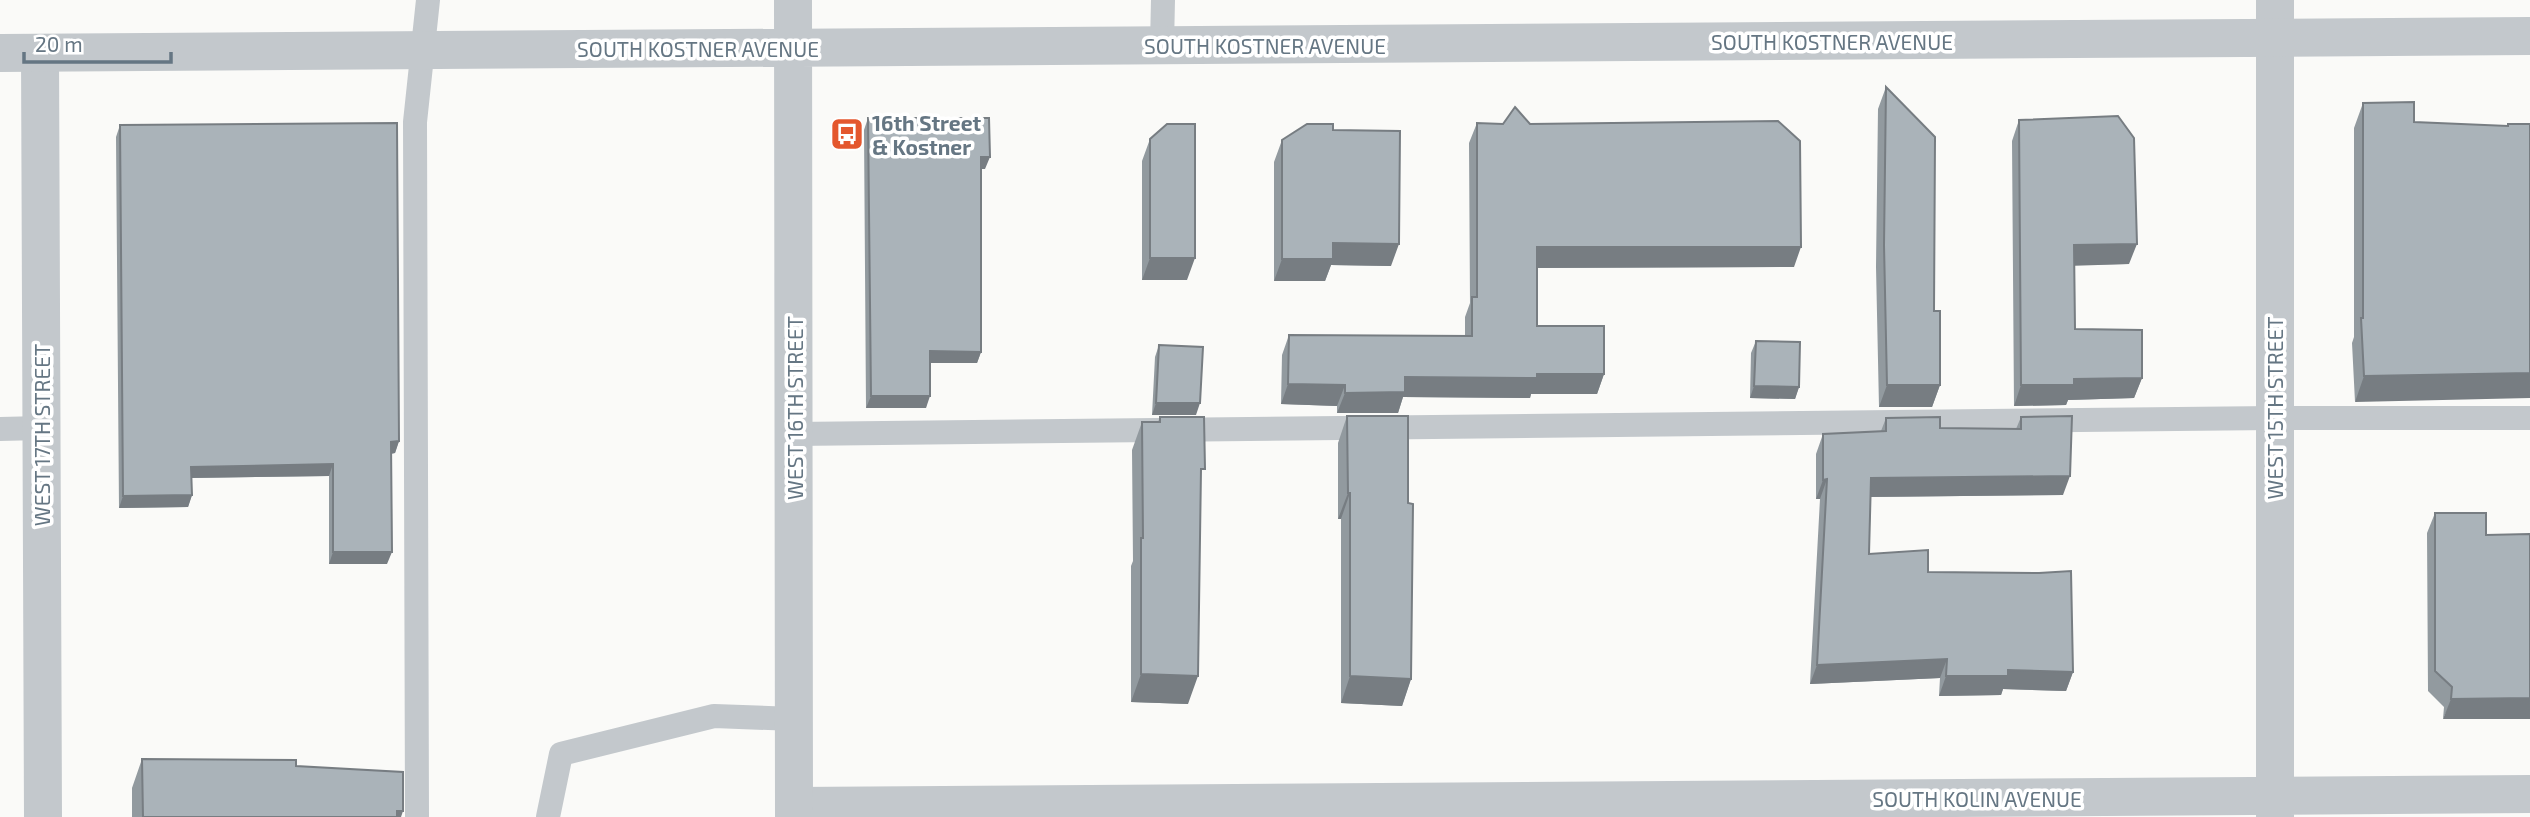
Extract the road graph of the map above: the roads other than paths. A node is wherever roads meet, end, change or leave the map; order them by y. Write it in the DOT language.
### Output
graph roads {
  1 [pos="428,0"];
  2 [pos="793,0"];
  3 [pos="1163,0"];
  4 [pos="2275,0"];
  5 [pos="2530,36"];
  6 [pos="2275,38"];
  7 [pos="1163,45"];
  8 [pos="794,47"];
  9 [pos="423,50"];
  10 [pos="40,52"];
  11 [pos="0,53"];
  12 [pos="2274,418"];
  13 [pos="2530,418"];
  14 [pos="41,428"];
  15 [pos="0,429"];
  16 [pos="794,434"];
  17 [pos="794,719"];
  18 [pos="2530,794"];
  19 [pos="2275,806"];
  20 [pos="794,811"];
  21 [pos="43,817"];
  22 [pos="418,817"];
  23 [pos="548,817"];
  1 -- 9 [label="lane"];
  2 -- 8 [label="street, WEST 16TH STREET"];
  3 -- 7 [label="lane"];
  4 -- 6 [label="street, WEST 15TH STREET"];
  5 -- 6 [label="street, SOUTH KOSTNER AVENUE"];
  6 -- 7 [label="street, SOUTH KOSTNER AVENUE"];
  6 -- 12 [label="street, WEST 15TH STREET"];
  7 -- 8 [label="street, SOUTH KOSTNER AVENUE"];
  8 -- 9 [label="street, SOUTH KOSTNER AVENUE"];
  8 -- 16 [label="street, WEST 16TH STREET"];
  9 -- 10 [label="street, SOUTH KOSTNER AVENUE"];
  9 -- 22 [label="lane"];
  10 -- 11 [label="street, SOUTH KOSTNER AVENUE"];
  10 -- 14 [label="street, WEST 17TH STREET"];
  12 -- 13 [label="lane"];
  12 -- 16 [label="lane"];
  12 -- 19 [label="street, WEST 15TH STREET"];
  14 -- 15 [label="lane"];
  14 -- 21 [label="street, WEST 17TH STREET"];
  16 -- 17 [label="street, WEST 16TH STREET"];
  17 -- 20 [label="street, WEST 16TH STREET"];
  17 -- 23 [label="lane"];
  18 -- 19 [label="street, SOUTH KOLIN AVENUE"];
  19 -- 20 [label="street, SOUTH KOLIN AVENUE"];
}
